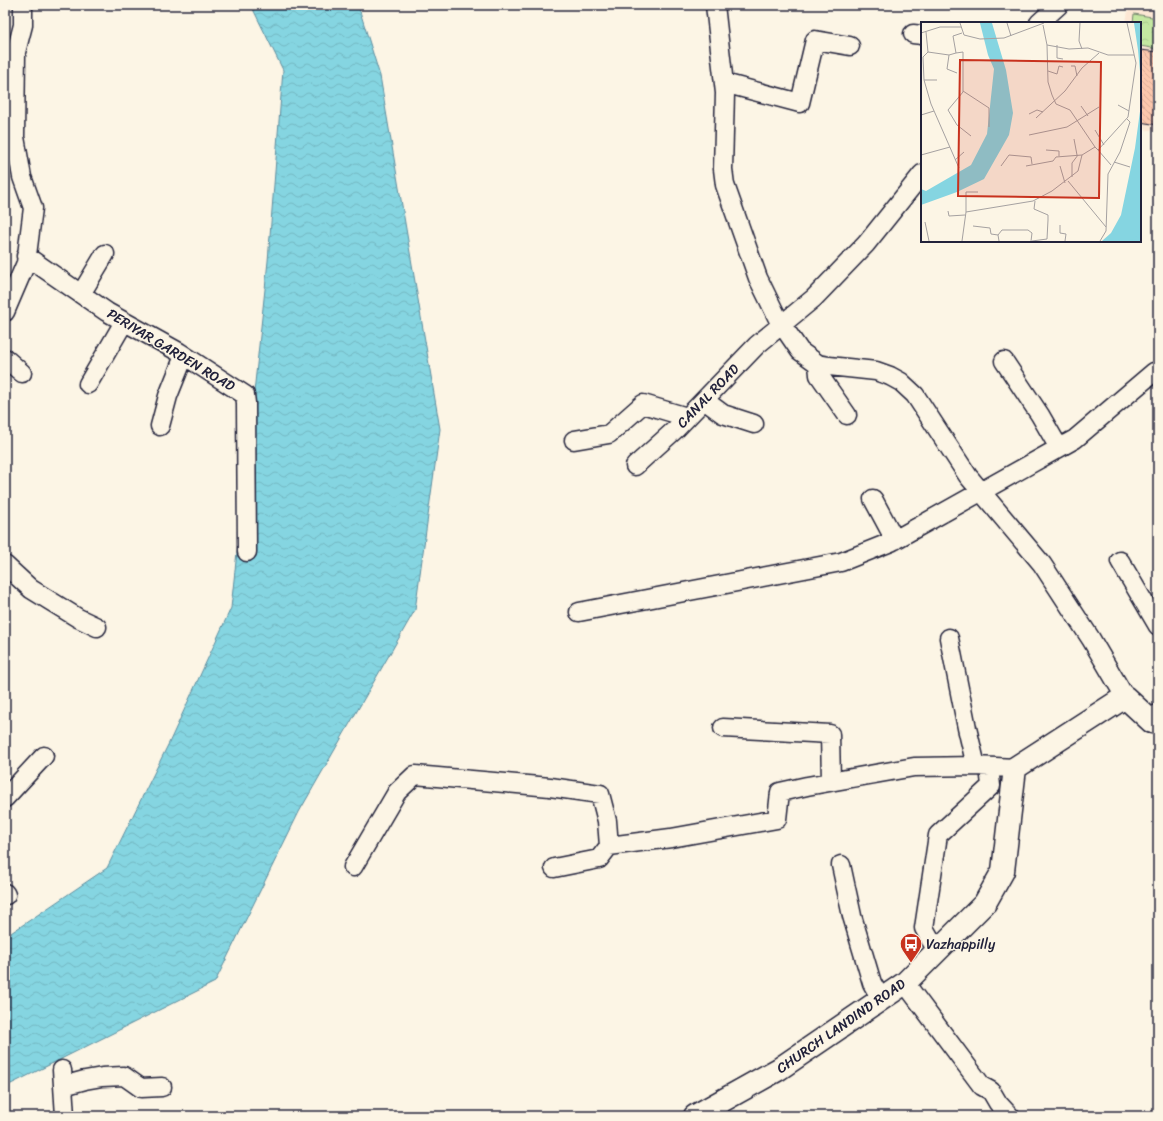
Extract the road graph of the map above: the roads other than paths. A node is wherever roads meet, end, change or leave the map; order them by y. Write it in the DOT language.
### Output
graph roads {
  1 [pos="23,5"];
  2 [pos="715,5"];
  3 [pos="1059,5"];
  4 [pos="1040,22"];
  5 [pos="850,46"];
  6 [pos="724,83"];
  7 [pos="921,175"];
  8 [pos="106,254"];
  9 [pos="26,256"];
  10 [pos="81,294"];
  11 [pos="5,312"];
  12 [pos="124,322"];
  13 [pos="782,325"];
  14 [pos="184,356"];
  15 [pos="5,358"];
  16 [pos="1004,361"];
  17 [pos="818,364"];
  18 [pos="1154,372"];
  19 [pos="22,373"];
  20 [pos="88,384"];
  21 [pos="704,400"];
  22 [pos="847,415"];
  23 [pos="687,417"];
  24 [pos="754,424"];
  25 [pos="160,426"];
  26 [pos="574,440"];
  27 [pos="1059,448"];
  28 [pos="635,466"];
  29 [pos="980,491"];
  30 [pos="873,499"];
  31 [pos="895,540"];
  32 [pos="247,552"];
  33 [pos="1120,561"];
  34 [pos="5,565"];
  35 [pos="579,612"];
  36 [pos="1158,626"];
  37 [pos="97,627"];
  38 [pos="949,638"];
  39 [pos="1125,697"];
  40 [pos="1156,723"];
  41 [pos="723,728"];
  42 [pos="44,756"];
  43 [pos="983,766"];
  44 [pos="1015,768"];
  45 [pos="831,781"];
  46 [pos="5,798"];
  47 [pos="610,846"];
  48 [pos="841,865"];
  49 [pos="354,866"];
  50 [pos="554,868"];
  51 [pos="937,951"];
  52 [pos="905,983"];
  53 [pos="881,999"];
  54 [pos="162,1087"];
  55 [pos="65,1116"];
  56 [pos="696,1116"];
  57 [pos="1010,1116"];
  1 -- 9 [label="street"];
  2 -- 6 [label="street"];
  3 -- 4 [label="street"];
  5 -- 6 [label="street"];
  6 -- 13 [label="street"];
  7 -- 13 [label="street, CANAL ROAD"];
  8 -- 10 [label="street"];
  9 -- 10 [label="street, PERIYAR GARDEN ROAD"];
  9 -- 11 [label="street"];
  10 -- 12 [label="street, PERIYAR GARDEN ROAD"];
  12 -- 14 [label="street, PERIYAR GARDEN ROAD"];
  12 -- 20 [label="street"];
  13 -- 17 [label="street"];
  13 -- 21 [label="street, CANAL ROAD"];
  14 -- 25 [label="street"];
  14 -- 32 [label="street, PERIYAR GARDEN ROAD"];
  15 -- 19 [label="street"];
  16 -- 27 [label="street"];
  17 -- 22 [label="street"];
  17 -- 29 [label="street"];
  18 -- 27 [label="street"];
  21 -- 23 [label="street, CANAL ROAD"];
  21 -- 24 [label="street"];
  23 -- 26 [label="street"];
  23 -- 28 [label="street, CANAL ROAD"];
  27 -- 29 [label="street"];
  29 -- 31 [label="street"];
  29 -- 39 [label="street"];
  30 -- 31 [label="street"];
  31 -- 35 [label="street"];
  33 -- 36 [label="street"];
  34 -- 37 [label="street"];
  38 -- 43 [label="street"];
  39 -- 40 [label="main road"];
  39 -- 44 [label="main road"];
  41 -- 45 [label="street"];
  42 -- 46 [label="street"];
  43 -- 44 [label="street"];
  43 -- 45 [label="street"];
  43 -- 51 [label="street"];
  44 -- 51 [label="main road, CHURCH LANDIND ROAD"];
  45 -- 47 [label="street"];
  47 -- 49 [label="street"];
  47 -- 50 [label="street"];
  48 -- 53 [label="street"];
  51 -- 52 [label="main road, CHURCH LANDIND ROAD"];
  52 -- 53 [label="main road, CHURCH LANDIND ROAD"];
  52 -- 57 [label="street"];
  53 -- 56 [label="main road, CHURCH LANDIND ROAD"];
  54 -- 55 [label="street"];
}
